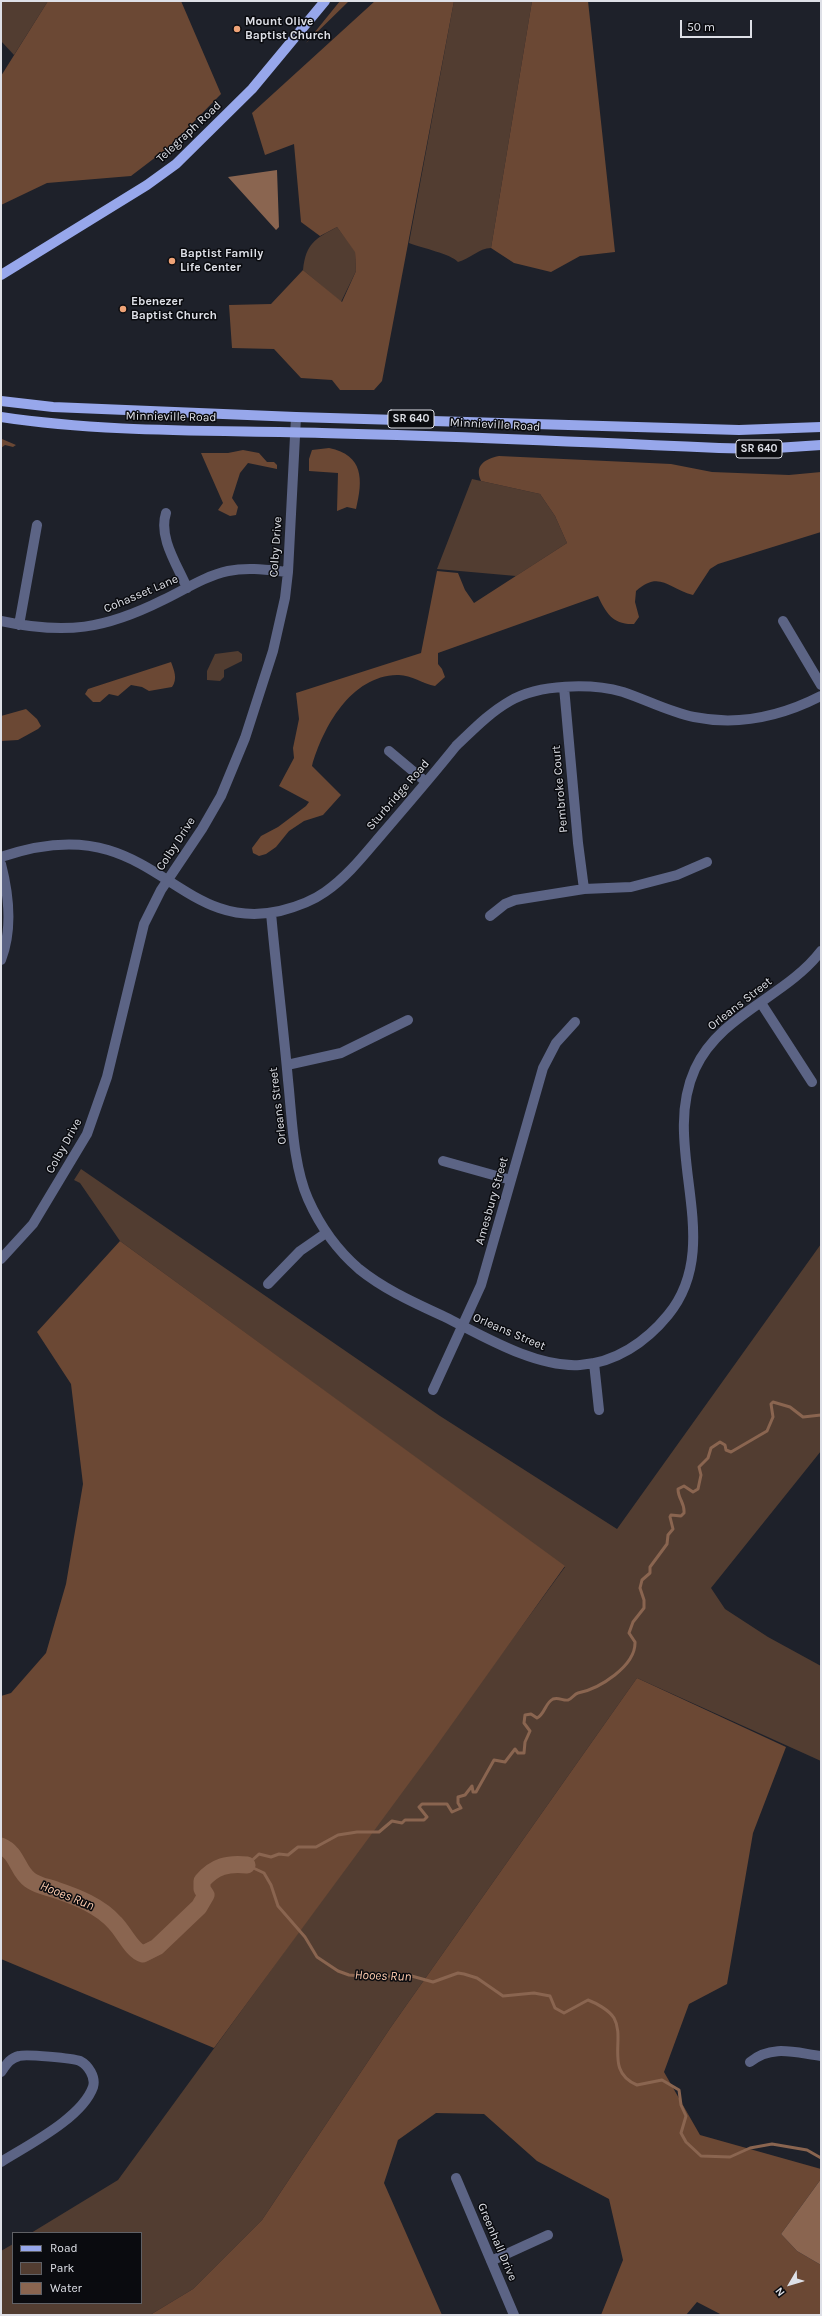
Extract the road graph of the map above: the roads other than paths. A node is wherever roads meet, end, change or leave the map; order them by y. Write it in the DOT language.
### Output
graph roads {
  1 [pos="325,1"];
  2 [pos="1,274"];
  3 [pos="1,401"];
  4 [pos="1,417"];
  5 [pos="296,417"];
  6 [pos="821,427"];
  7 [pos="296,432"];
  8 [pos="821,445"];
  9 [pos="166,513"];
  10 [pos="37,525"];
  11 [pos="288,572"];
  12 [pos="187,588"];
  13 [pos="1,621"];
  14 [pos="783,622"];
  15 [pos="19,625"];
  16 [pos="821,685"];
  17 [pos="564,687"];
  18 [pos="821,696"];
  19 [pos="389,751"];
  20 [pos="426,782"];
  21 [pos="1,856"];
  22 [pos="707,862"];
  23 [pos="1,864"];
  24 [pos="167,881"];
  25 [pos="584,889"];
  26 [pos="271,913"];
  27 [pos="490,916"];
  28 [pos="821,952"];
  29 [pos="1,960"];
  30 [pos="761,1003"];
  31 [pos="408,1020"];
  32 [pos="575,1022"];
  33 [pos="287,1065"];
  34 [pos="812,1082"];
  35 [pos="443,1161"];
  36 [pos="512,1180"];
  37 [pos="326,1233"];
  38 [pos="1,1259"];
  39 [pos="268,1284"];
  40 [pos="463,1326"];
  41 [pos="594,1363"];
  42 [pos="433,1390"];
  43 [pos="599,1410"];
  44 [pos="821,2056"];
  45 [pos="750,2062"];
  46 [pos="1,2072"];
  47 [pos="1,2162"];
  48 [pos="456,2178"];
  49 [pos="548,2235"];
  50 [pos="491,2261"];
  51 [pos="514,2315"];
  1 -- 2 [label="main road, Telegraph Road"];
  3 -- 5 [label="main road, Minnieville Road / SR 640"];
  4 -- 7 [label="main road, Minnieville Road / SR 640"];
  5 -- 6 [label="main road, Minnieville Road / SR 640"];
  5 -- 7 [label="street, Colby Drive"];
  7 -- 8 [label="main road, Minnieville Road / SR 640"];
  7 -- 11 [label="street, Colby Drive"];
  9 -- 12 [label="street"];
  10 -- 15 [label="street"];
  11 -- 12 [label="street, Cohasset Lane"];
  11 -- 24 [label="street, Colby Drive"];
  12 -- 15 [label="street, Cohasset Lane"];
  13 -- 15 [label="street, Cohasset Lane"];
  14 -- 16 [label="street"];
  17 -- 18 [label="street, Sturbridge Road"];
  17 -- 20 [label="street, Sturbridge Road"];
  17 -- 25 [label="street, Pembroke Court"];
  19 -- 20 [label="street"];
  20 -- 26 [label="street, Sturbridge Road"];
  21 -- 24 [label="street, Sturbridge Road"];
  22 -- 25 [label="street"];
  23 -- 29 [label="street"];
  24 -- 26 [label="street, Sturbridge Road"];
  24 -- 38 [label="street, Colby Drive"];
  25 -- 27 [label="street"];
  26 -- 33 [label="street, Orleans Street"];
  28 -- 30 [label="street, Orleans Street"];
  30 -- 34 [label="street"];
  30 -- 41 [label="street, Orleans Street"];
  31 -- 33 [label="street"];
  32 -- 36 [label="street, Amesbury Street"];
  33 -- 37 [label="street, Orleans Street"];
  35 -- 36 [label="street"];
  36 -- 40 [label="street, Amesbury Street"];
  37 -- 39 [label="street"];
  37 -- 40 [label="street, Orleans Street"];
  40 -- 41 [label="street, Orleans Street"];
  40 -- 42 [label="street, Amesbury Street"];
  41 -- 43 [label="street"];
  44 -- 45 [label="street"];
  46 -- 47 [label="street"];
  48 -- 50 [label="street, Greenhall Drive"];
  49 -- 50 [label="street"];
  50 -- 51 [label="street, Greenhall Drive"];
}
